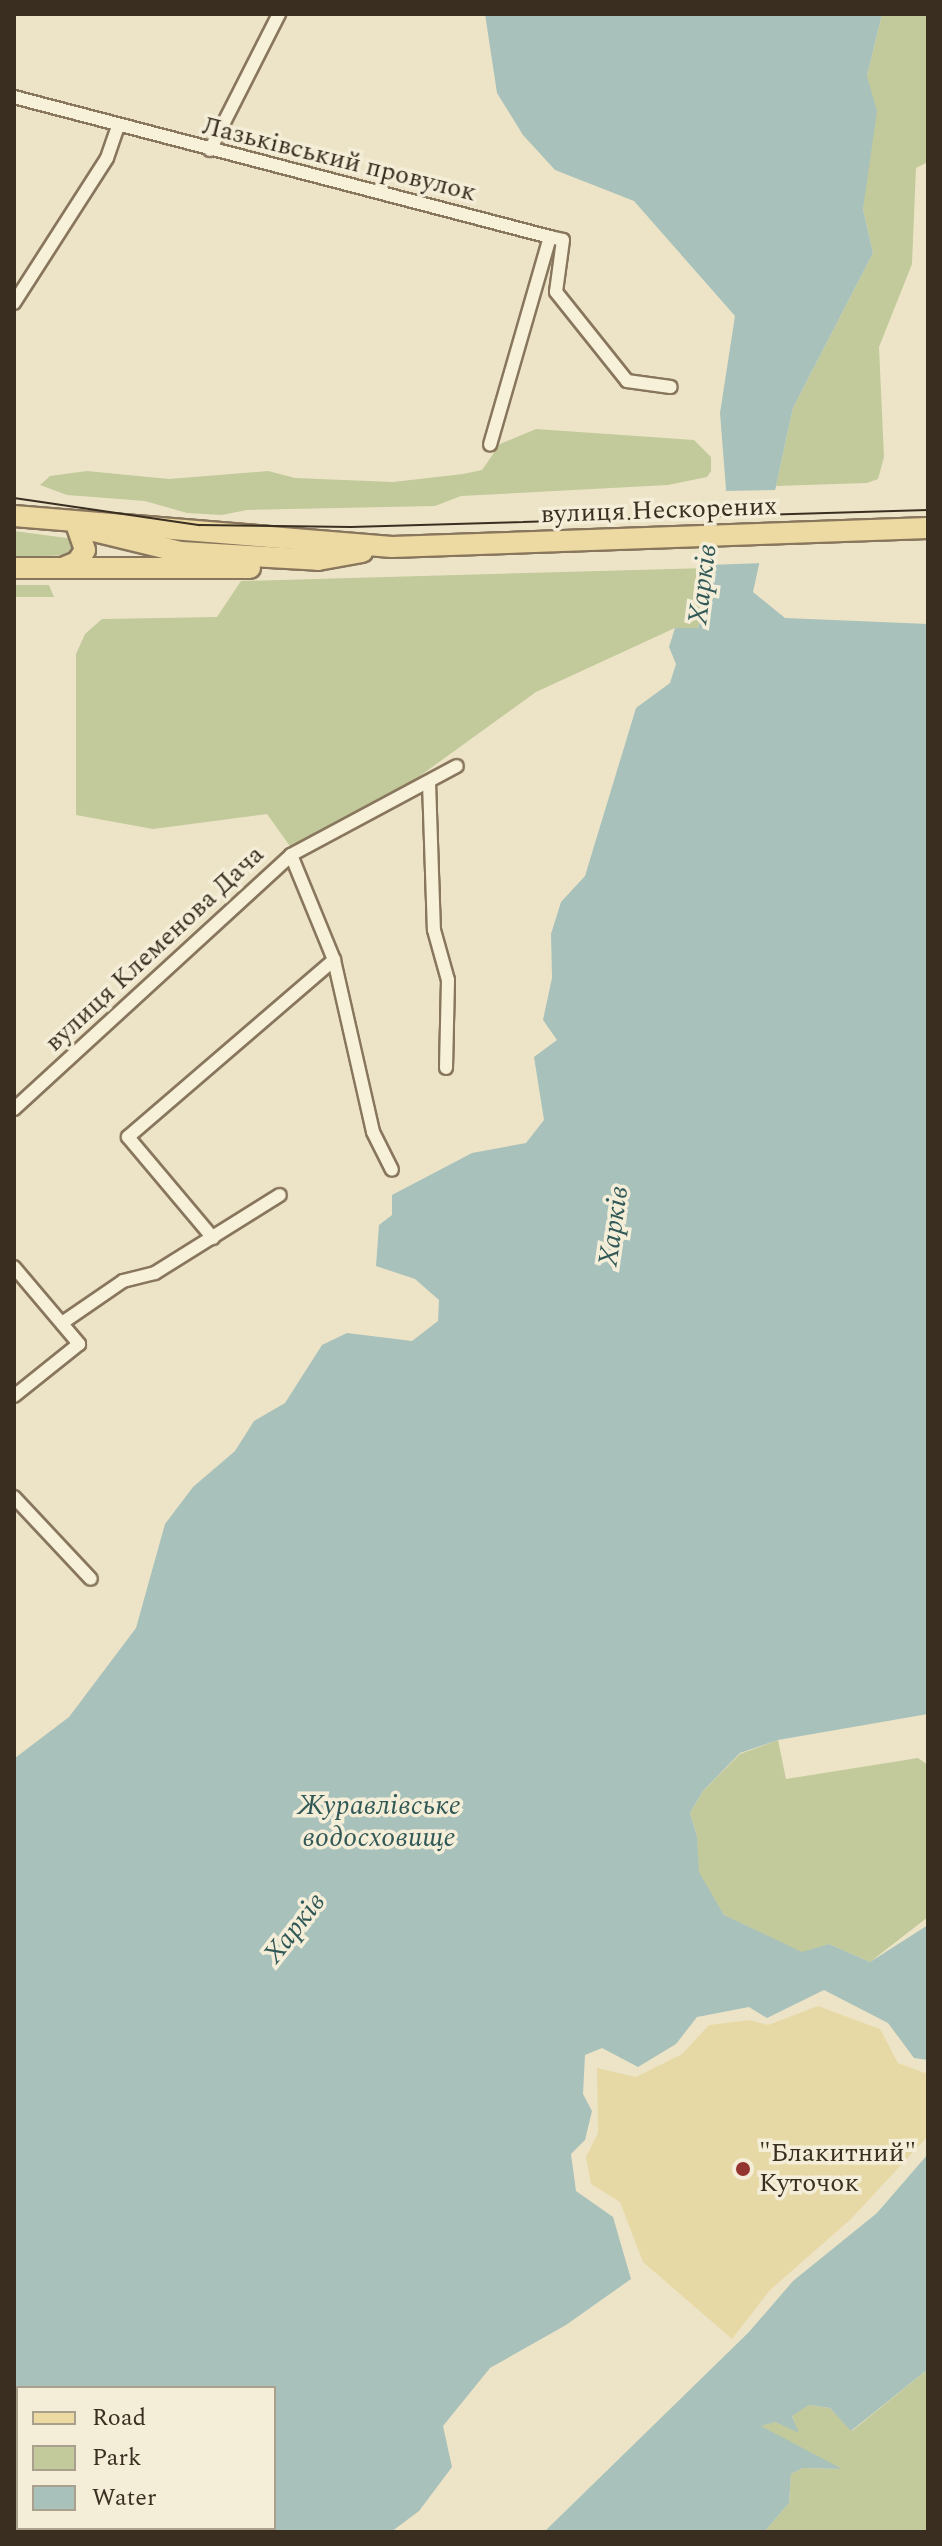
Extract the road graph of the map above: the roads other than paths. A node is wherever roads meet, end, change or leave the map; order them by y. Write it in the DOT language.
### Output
graph roads {
  1 [pos="279,14"];
  2 [pos="14,97"];
  3 [pos="118,126"];
  4 [pos="210,150"];
  5 [pos="550,237"];
  6 [pos="14,303"];
  7 [pos="671,387"];
  8 [pos="490,445"];
  9 [pos="14,516"];
  10 [pos="68,524"];
  11 [pos="928,528"];
  12 [pos="318,550"];
  13 [pos="181,552"];
  14 [pos="65,567"];
  15 [pos="14,568"];
  16 [pos="457,766"];
  17 [pos="429,782"];
  18 [pos="291,855"];
  19 [pos="334,960"];
  20 [pos="446,1068"];
  21 [pos="14,1109"];
  22 [pos="392,1170"];
  23 [pos="280,1195"];
  24 [pos="213,1238"];
  25 [pos="14,1267"];
  26 [pos="62,1323"];
  27 [pos="14,1396"];
  28 [pos="14,1497"];
  29 [pos="91,1579"];
  1 -- 4 [label="street"];
  2 -- 3 [label="street, Лазьківський провулок"];
  3 -- 4 [label="street, Лазьківський провулок"];
  3 -- 6 [label="street"];
  4 -- 5 [label="street, Лазьківський провулок"];
  5 -- 7 [label="street"];
  5 -- 8 [label="street"];
  9 -- 10 [label="main road, вулиця Нескорених"];
  10 -- 12 [label="main road, вулиця Нескорених"];
  10 -- 13 [label="main road, вулиця Нескорених"];
  10 -- 14 [label="main road"];
  11 -- 12 [label="main road, вулиця Нескорених"];
  12 -- 13 [label="main road"];
  12 -- 14 [label="main road"];
  13 -- 14 [label="main road"];
  14 -- 15 [label="main road"];
  16 -- 17 [label="street, вулиця Клеменова Дача"];
  17 -- 18 [label="street, вулиця Клеменова Дача"];
  17 -- 20 [label="street"];
  18 -- 19 [label="street, вулиця Клеменова Дача"];
  18 -- 21 [label="street, вулиця Клеменова Дача"];
  19 -- 22 [label="street, вулиця Клеменова Дача"];
  19 -- 24 [label="street"];
  23 -- 24 [label="street"];
  24 -- 26 [label="street"];
  25 -- 26 [label="street"];
  26 -- 27 [label="street"];
  28 -- 29 [label="street"];
}
